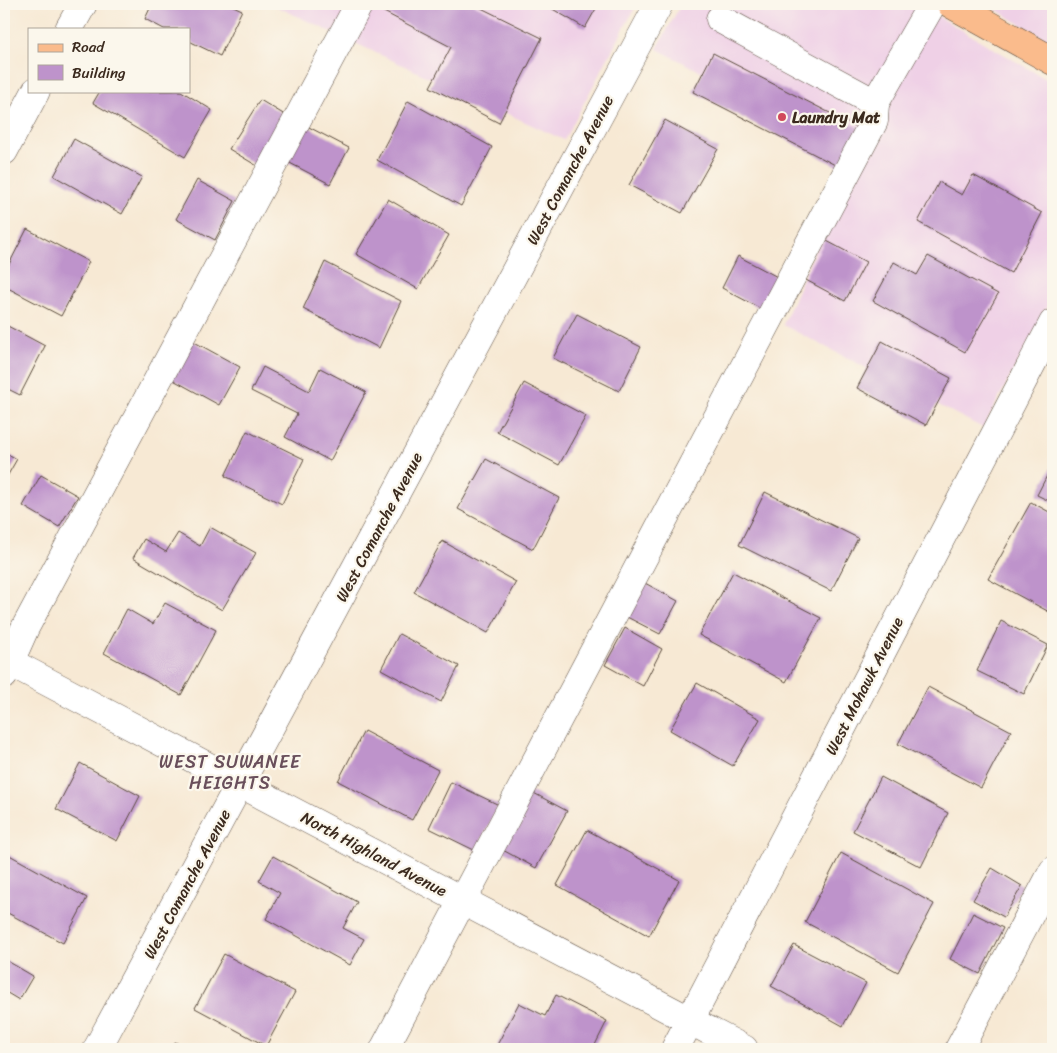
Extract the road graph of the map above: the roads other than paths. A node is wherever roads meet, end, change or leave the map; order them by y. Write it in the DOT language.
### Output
graph roads {
  1 [pos="82,4"];
  2 [pos="359,4"];
  3 [pos="659,4"];
  4 [pos="932,4"];
  5 [pos="952,4"];
  6 [pos="720,19"];
  7 [pos="70,28"];
  8 [pos="1053,61"];
  9 [pos="35,92"];
  10 [pos="875,103"];
  11 [pos="4,150"];
  12 [pos="1053,323"];
  13 [pos="6,665"];
  14 [pos="241,783"];
  15 [pos="1053,871"];
  16 [pos="462,901"];
  17 [pos="690,1022"];
  18 [pos="97,1049"];
  19 [pos="384,1049"];
  20 [pos="675,1049"];
  21 [pos="744,1049"];
  22 [pos="959,1049"];
  1 -- 7 [label="street"];
  2 -- 13 [label="street"];
  3 -- 14 [label="street, West Comanche Avenue"];
  4 -- 10 [label="street"];
  5 -- 8 [label="main road"];
  6 -- 10 [label="street"];
  9 -- 11 [label="street"];
  10 -- 16 [label="street"];
  12 -- 17 [label="street, West Mohawk Avenue"];
  13 -- 14 [label="street, North Highland Avenue"];
  14 -- 16 [label="street, North Highland Avenue"];
  14 -- 18 [label="street, West Comanche Avenue"];
  15 -- 22 [label="street"];
  16 -- 17 [label="street, North Highland Avenue"];
  16 -- 19 [label="street"];
  17 -- 20 [label="street, West Mohawk Avenue"];
  17 -- 21 [label="street, North Highland Avenue"];
}
